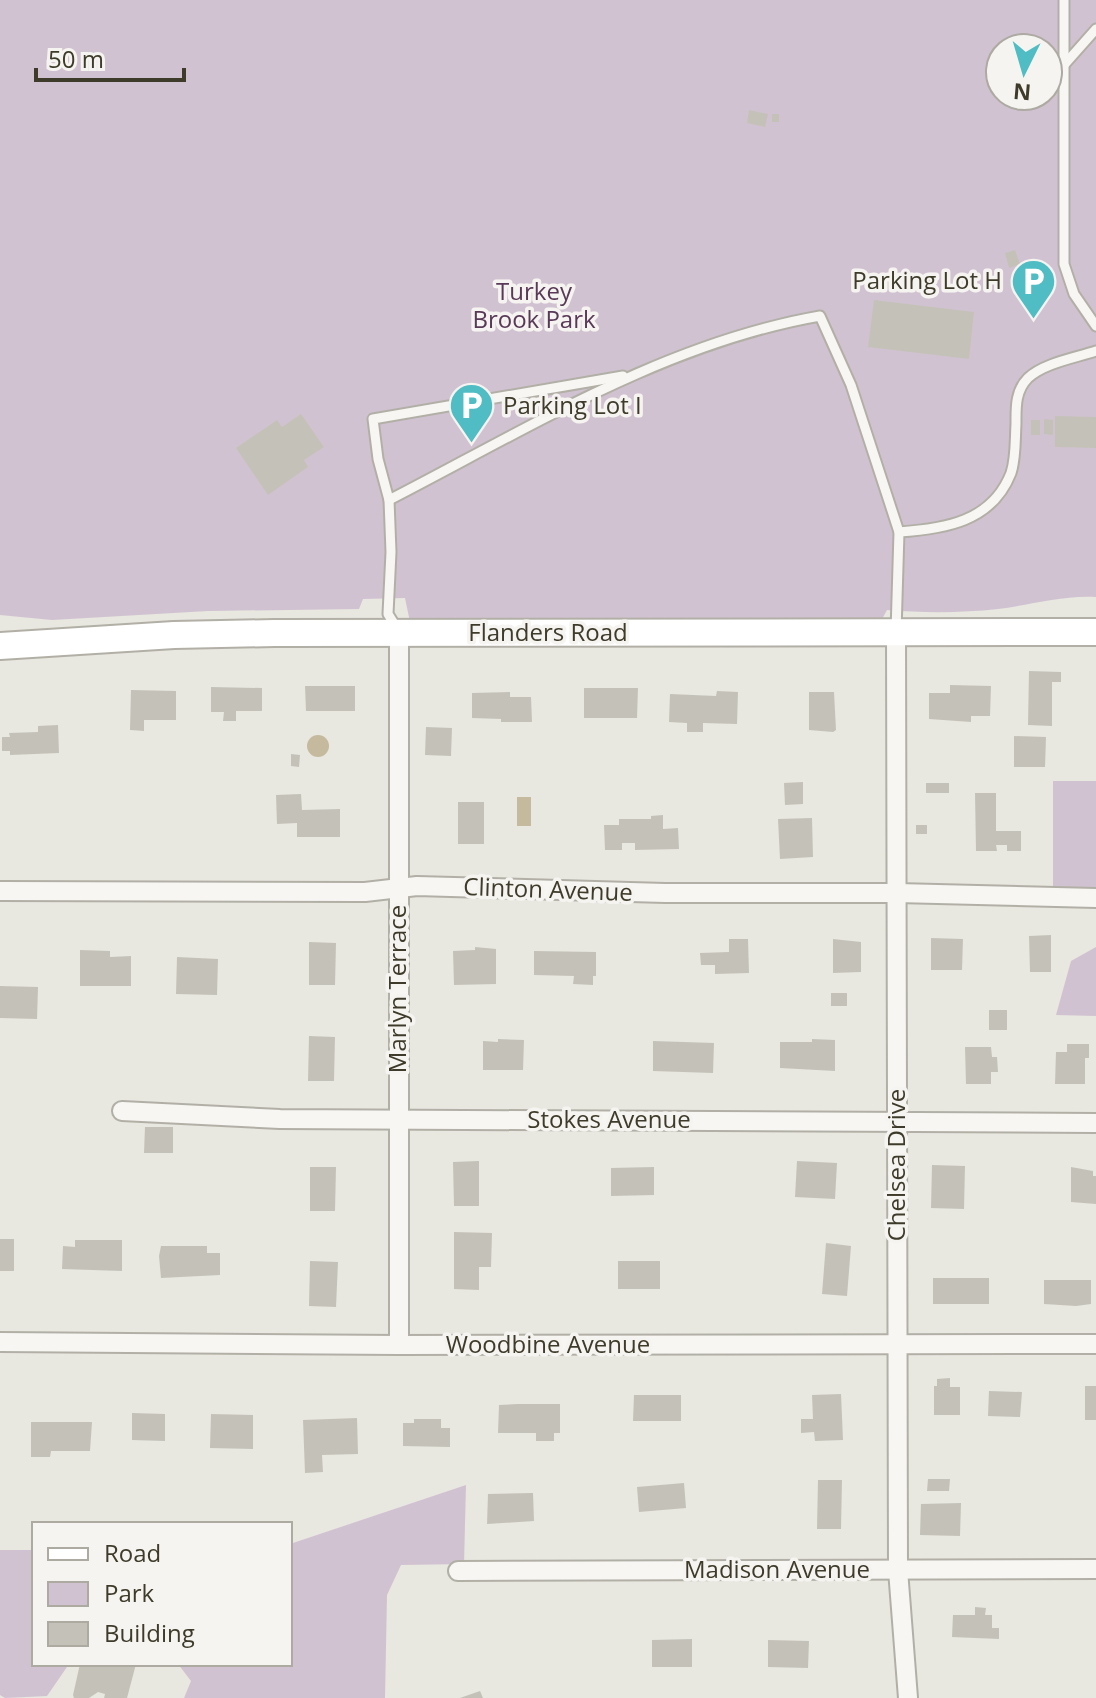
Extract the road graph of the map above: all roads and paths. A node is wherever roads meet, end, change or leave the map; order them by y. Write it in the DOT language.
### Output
graph roads {
  1 [pos="1064,0"];
  2 [pos="1096,29"];
  3 [pos="1064,32"];
  4 [pos="1064,66"];
  5 [pos="1064,112"];
  6 [pos="1096,326"];
  7 [pos="1096,351"];
  8 [pos="633,374"];
  9 [pos="389,500"];
  10 [pos="899,532"];
  11 [pos="896,632"];
  12 [pos="1096,632"];
  13 [pos="399,633"];
  14 [pos="0,646"];
  15 [pos="398,888"];
  16 [pos="0,891"];
  17 [pos="897,893"];
  18 [pos="1096,898"];
  19 [pos="122,1111"];
  20 [pos="398,1118"];
  21 [pos="897,1122"];
  22 [pos="1096,1123"];
  23 [pos="0,1342"];
  24 [pos="1096,1344"];
  25 [pos="399,1345"];
  26 [pos="897,1346"];
  27 [pos="1096,1569"];
  28 [pos="898,1570"];
  29 [pos="458,1571"];
  30 [pos="908,1698"];
  1 -- 3 [label="lane"];
  2 -- 4 [label="lane"];
  5 -- 6 [label="lane"];
  7 -- 10 [label="lane"];
  8 -- 9 [label="lane"];
  8 -- 9 [label="lane"];
  8 -- 10 [label="lane"];
  9 -- 13 [label="lane"];
  10 -- 11 [label="lane"];
  11 -- 12 [label="main road, Flanders Road"];
  11 -- 13 [label="main road, Flanders Road"];
  11 -- 17 [label="street, Chelsea Drive"];
  13 -- 14 [label="main road, Flanders Road"];
  13 -- 15 [label="street, Marlyn Terrace"];
  15 -- 16 [label="street, Clinton Avenue"];
  15 -- 17 [label="street, Clinton Avenue"];
  15 -- 20 [label="street, Marlyn Terrace"];
  17 -- 18 [label="street, Clinton Avenue"];
  17 -- 21 [label="street, Chelsea Drive"];
  19 -- 20 [label="street, Stokes Avenue"];
  20 -- 21 [label="street, Stokes Avenue"];
  20 -- 25 [label="street, Marlyn Terrace"];
  21 -- 22 [label="street, Stokes Avenue"];
  21 -- 26 [label="street, Chelsea Drive"];
  23 -- 25 [label="street, Woodbine Avenue"];
  24 -- 26 [label="street, Woodbine Avenue"];
  25 -- 26 [label="street, Woodbine Avenue"];
  26 -- 28 [label="street, Chelsea Drive"];
  27 -- 28 [label="street, Madison Avenue"];
  28 -- 29 [label="street, Madison Avenue"];
  28 -- 30 [label="street, Chelsea Drive"];
}
